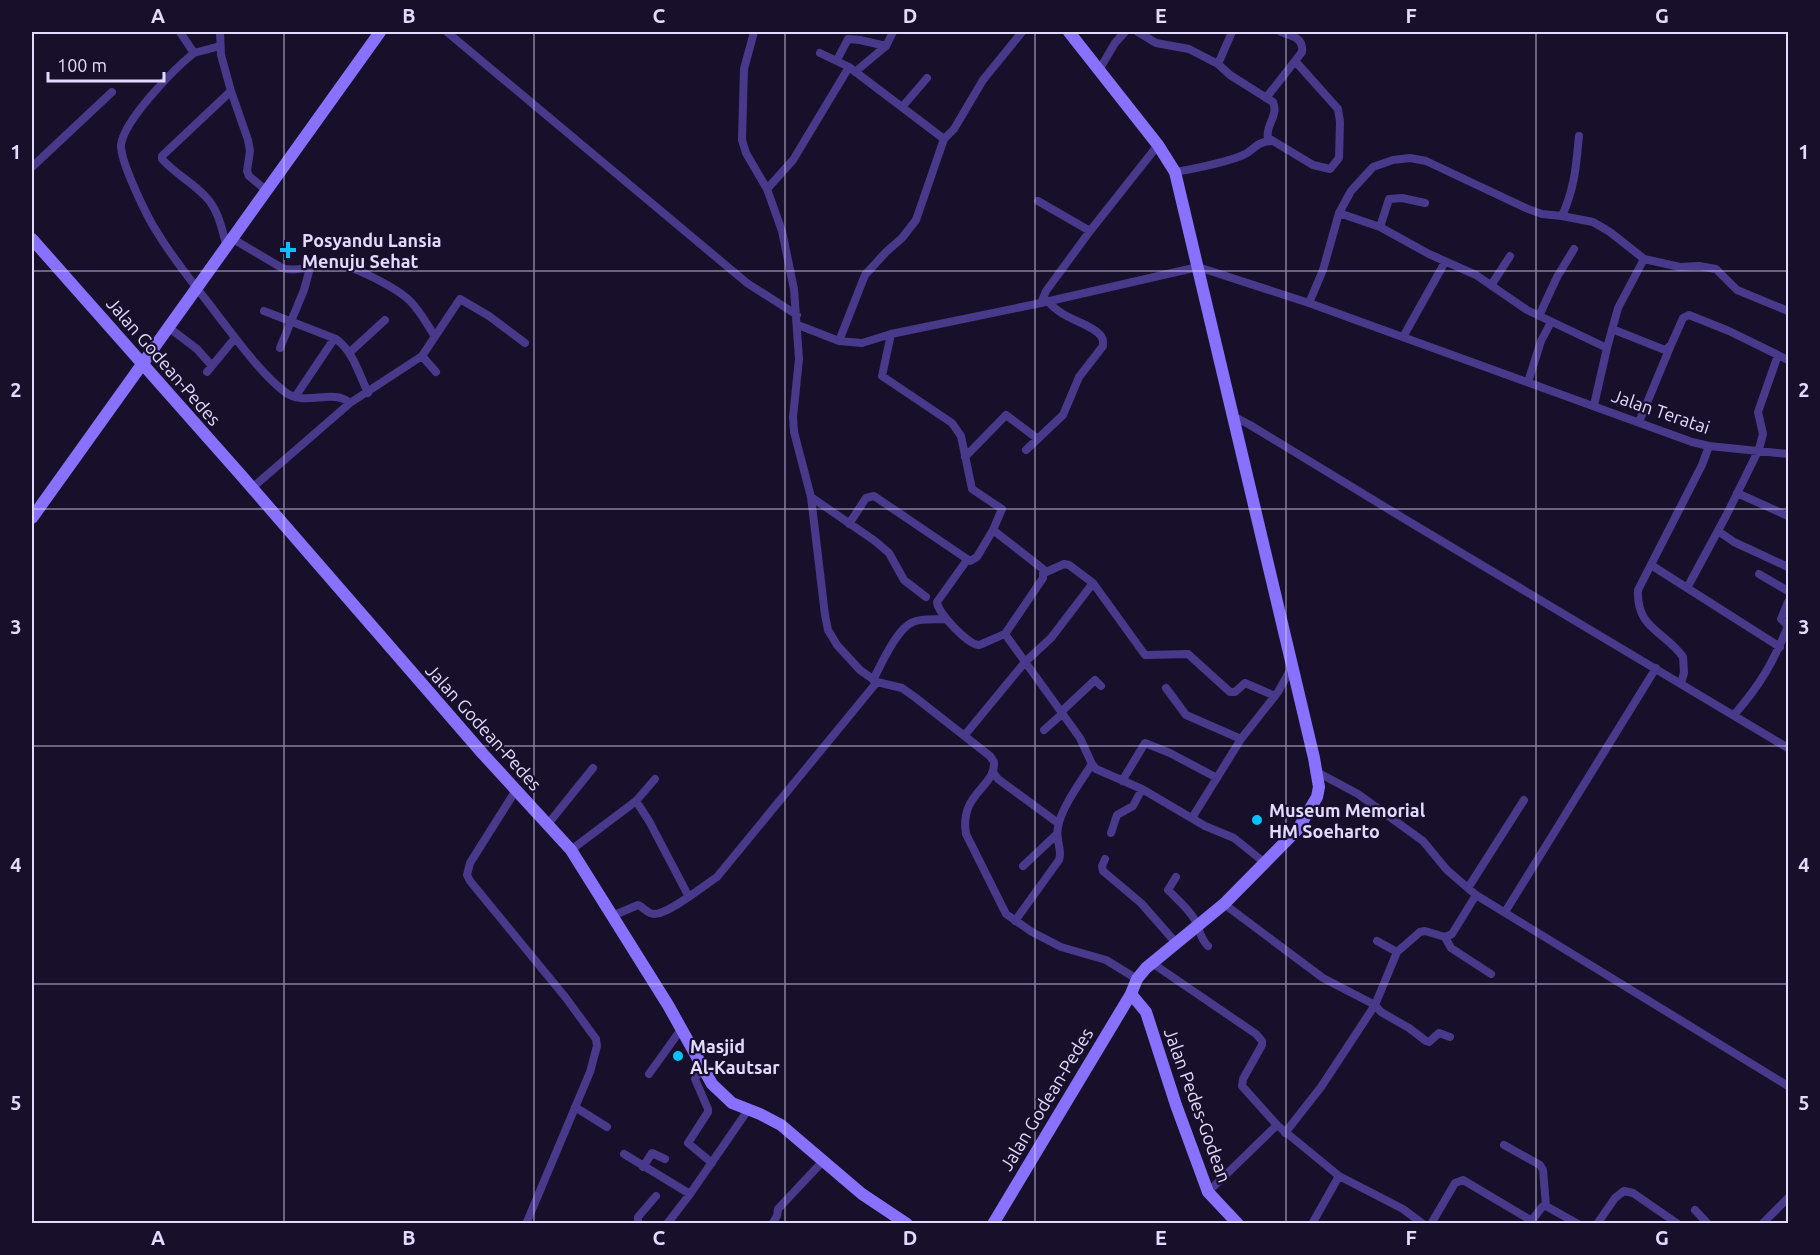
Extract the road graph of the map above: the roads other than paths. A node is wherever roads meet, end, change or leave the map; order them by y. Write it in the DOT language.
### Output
graph roads {
  1 [pos="180,32"];
  2 [pos="220,32"];
  3 [pos="380,32"];
  4 [pos="447,32"];
  5 [pos="754,32"];
  6 [pos="893,32"];
  7 [pos="1022,32"];
  8 [pos="1070,32"];
  9 [pos="1125,32"];
  10 [pos="1138,32"];
  11 [pos="1232,32"];
  12 [pos="1281,32"];
  13 [pos="220,46"];
  14 [pos="886,46"];
  15 [pos="194,53"];
  16 [pos="820,54"];
  17 [pos="837,60"];
  18 [pos="1296,62"];
  19 [pos="1218,64"];
  20 [pos="852,69"];
  21 [pos="1099,70"];
  22 [pos="927,78"];
  23 [pos="231,91"];
  24 [pos="112,92"];
  25 [pos="1266,98"];
  26 [pos="903,106"];
  27 [pos="1579,136"];
  28 [pos="944,139"];
  29 [pos="1271,141"];
  30 [pos="1158,145"];
  31 [pos="32,167"];
  32 [pos="1175,172"];
  33 [pos="767,189"];
  34 [pos="267,190"];
  35 [pos="1038,201"];
  36 [pos="1425,203"];
  37 [pos="1339,213"];
  38 [pos="1562,216"];
  39 [pos="1380,227"];
  40 [pos="1090,231"];
  41 [pos="32,239"];
  42 [pos="230,244"];
  43 [pos="1574,249"];
  44 [pos="1510,256"];
  45 [pos="1644,259"];
  46 [pos="1445,262"];
  47 [pos="1198,267"];
  48 [pos="310,268"];
  49 [pos="1491,284"];
  50 [pos="197,288"];
  51 [pos="1044,302"];
  52 [pos="1309,303"];
  53 [pos="264,311"];
  54 [pos="1788,311"];
  55 [pos="797,315"];
  56 [pos="1539,316"];
  57 [pos="384,320"];
  58 [pos="291,322"];
  59 [pos="1551,322"];
  60 [pos="798,325"];
  61 [pos="168,327"];
  62 [pos="1612,329"];
  63 [pos="891,334"];
  64 [pos="434,335"];
  65 [pos="1403,337"];
  66 [pos="235,338"];
  67 [pos="334,339"];
  68 [pos="839,341"];
  69 [pos="525,343"];
  70 [pos="1671,345"];
  71 [pos="280,348"];
  72 [pos="1607,348"];
  73 [pos="349,353"];
  74 [pos="1778,355"];
  75 [pos="422,356"];
  76 [pos="1788,360"];
  77 [pos="143,365"];
  78 [pos="436,372"];
  79 [pos="1528,382"];
  80 [pos="368,393"];
  81 [pos="295,397"];
  82 [pos="350,403"];
  83 [pos="1594,405"];
  84 [pos="1233,416"];
  85 [pos="1639,422"];
  86 [pos="1038,439"];
  87 [pos="1709,446"];
  88 [pos="1026,450"];
  89 [pos="1759,450"];
  90 [pos="1788,454"];
  91 [pos="965,457"];
  92 [pos="252,488"];
  93 [pos="1737,493"];
  94 [pos="811,497"];
  95 [pos="1788,516"];
  96 [pos="32,518"];
  97 [pos="849,524"];
  98 [pos="993,530"];
  99 [pos="1718,531"];
  100 [pos="968,560"];
  101 [pos="1651,565"];
  102 [pos="1788,567"];
  103 [pos="1044,573"];
  104 [pos="1759,574"];
  105 [pos="1093,583"];
  106 [pos="1687,588"];
  107 [pos="1788,591"];
  108 [pos="926,597"];
  109 [pos="1788,602"];
  110 [pos="945,619"];
  111 [pos="1788,626"];
  112 [pos="1005,634"];
  113 [pos="1780,647"];
  114 [pos="1025,662"];
  115 [pos="1292,668"];
  116 [pos="1656,668"];
  117 [pos="875,681"];
  118 [pos="1681,683"];
  119 [pos="1101,686"];
  120 [pos="1166,688"];
  121 [pos="1275,696"];
  122 [pos="1061,713"];
  123 [pos="1734,715"];
  124 [pos="1044,730"];
  125 [pos="964,736"];
  126 [pos="1241,739"];
  127 [pos="1788,748"];
  128 [pos="1092,764"];
  129 [pos="593,768"];
  130 [pos="993,772"];
  131 [pos="1317,772"];
  132 [pos="1217,778"];
  133 [pos="655,779"];
  134 [pos="1122,782"];
  135 [pos="1142,789"];
  136 [pos="516,790"];
  137 [pos="1524,800"];
  138 [pos="636,801"];
  139 [pos="1192,818"];
  140 [pos="1058,823"];
  141 [pos="548,824"];
  142 [pos="1112,833"];
  143 [pos="1056,835"];
  144 [pos="571,850"];
  145 [pos="1105,859"];
  146 [pos="1265,863"];
  147 [pos="1023,866"];
  148 [pos="1176,877"];
  149 [pos="1468,888"];
  150 [pos="1476,895"];
  151 [pos="689,897"];
  152 [pos="1224,904"];
  153 [pos="1505,912"];
  154 [pos="612,916"];
  155 [pos="1015,921"];
  156 [pos="1198,927"];
  157 [pos="1445,938"];
  158 [pos="1377,941"];
  159 [pos="1177,944"];
  160 [pos="1208,946"];
  161 [pos="1398,952"];
  162 [pos="1152,963"];
  163 [pos="1491,974"];
  164 [pos="1137,979"];
  165 [pos="1131,994"];
  166 [pos="1375,1005"];
  167 [pos="682,1028"];
  168 [pos="1450,1037"];
  169 [pos="704,1070"];
  170 [pos="649,1074"];
  171 [pos="1788,1086"];
  172 [pos="575,1107"];
  173 [pos="748,1110"];
  174 [pos="1276,1125"];
  175 [pos="607,1127"];
  176 [pos="1285,1133"];
  177 [pos="1504,1145"];
  178 [pos="624,1154"];
  179 [pos="665,1159"];
  180 [pos="823,1161"];
  181 [pos="712,1163"];
  182 [pos="643,1167"];
  183 [pos="1339,1176"];
  184 [pos="1208,1192"];
  185 [pos="690,1194"];
  186 [pos="656,1196"];
  187 [pos="1788,1198"];
  188 [pos="1546,1206"];
  189 [pos="1695,1210"];
  190 [pos="1531,1222"];
  191 [pos="638,1223"];
  192 [pos="526,1224"];
  193 [pos="667,1224"];
  194 [pos="772,1224"];
  195 [pos="908,1224"];
  196 [pos="993,1224"];
  197 [pos="1238,1224"];
  198 [pos="1312,1224"];
  199 [pos="1423,1224"];
  200 [pos="1431,1224"];
  201 [pos="1578,1224"];
  202 [pos="1596,1224"];
  203 [pos="1678,1224"];
  204 [pos="1708,1224"];
  205 [pos="1762,1224"];
  1 -- 15 [label="street"];
  2 -- 13 [label="street"];
  3 -- 34 [label="street"];
  4 -- 55 [label="street"];
  5 -- 33 [label="street"];
  6 -- 14 [label="street"];
  7 -- 28 [label="street"];
  8 -- 21 [label="street"];
  9 -- 21 [label="street"];
  10 -- 19 [label="street"];
  11 -- 19 [label="street"];
  12 -- 18 [label="street"];
  13 -- 15 [label="street"];
  13 -- 23 [label="street"];
  14 -- 17 [label="street"];
  14 -- 20 [label="street"];
  15 -- 50 [label="street"];
  16 -- 17 [label="street"];
  17 -- 20 [label="street"];
  18 -- 25 [label="street"];
  18 -- 29 [label="street"];
  19 -- 25 [label="street"];
  20 -- 26 [label="street"];
  20 -- 33 [label="street"];
  21 -- 30 [label="street"];
  22 -- 26 [label="street"];
  23 -- 34 [label="street"];
  23 -- 42 [label="street"];
  24 -- 31 [label="street"];
  25 -- 29 [label="street"];
  26 -- 28 [label="street"];
  27 -- 38 [label="street"];
  28 -- 68 [label="street"];
  29 -- 32 [label="street"];
  30 -- 32 [label="street"];
  30 -- 40 [label="street"];
  32 -- 47 [label="street"];
  33 -- 55 [label="street"];
  34 -- 42 [label="street"];
  35 -- 40 [label="street"];
  36 -- 39 [label="street"];
  37 -- 38 [label="street"];
  37 -- 39 [label="street"];
  37 -- 52 [label="street"];
  38 -- 45 [label="street"];
  39 -- 46 [label="street"];
  40 -- 51 [label="street"];
  41 -- 77 [label="street, Jalan Godean-Pedes"];
  42 -- 48 [label="street"];
  42 -- 50 [label="street"];
  43 -- 56 [label="street"];
  44 -- 49 [label="street"];
  45 -- 54 [label="street"];
  45 -- 62 [label="street"];
  46 -- 49 [label="street"];
  46 -- 65 [label="street"];
  47 -- 51 [label="street"];
  47 -- 52 [label="street, Jalan Teratai"];
  47 -- 84 [label="street"];
  48 -- 58 [label="street"];
  48 -- 64 [label="street"];
  49 -- 56 [label="street"];
  50 -- 61 [label="street"];
  50 -- 66 [label="street"];
  51 -- 63 [label="street"];
  51 -- 86 [label="street"];
  52 -- 65 [label="street, Jalan Teratai"];
  53 -- 58 [label="street"];
  55 -- 60 [label="street"];
  56 -- 59 [label="street"];
  57 -- 73 [label="street"];
  58 -- 67 [label="street"];
  58 -- 71 [label="street"];
  59 -- 72 [label="street"];
  59 -- 79 [label="street"];
  60 -- 68 [label="street"];
  60 -- 94 [label="street"];
  61 -- 66 [label="street"];
  61 -- 77 [label="street"];
  62 -- 70 [label="street"];
  62 -- 72 [label="street"];
  63 -- 68 [label="street"];
  63 -- 91 [label="street"];
  64 -- 69 [label="street"];
  64 -- 75 [label="street"];
  65 -- 79 [label="street, Jalan Teratai"];
  66 -- 81 [label="street"];
  67 -- 73 [label="street"];
  67 -- 81 [label="street"];
  70 -- 74 [label="street"];
  70 -- 85 [label="street"];
  72 -- 83 [label="street"];
  73 -- 80 [label="street"];
  74 -- 76 [label="street"];
  74 -- 89 [label="street"];
  75 -- 78 [label="street"];
  75 -- 80 [label="street"];
  77 -- 92 [label="street, Jalan Godean-Pedes"];
  77 -- 96 [label="street"];
  79 -- 83 [label="street, Jalan Teratai"];
  80 -- 82 [label="street"];
  81 -- 82 [label="street"];
  82 -- 92 [label="street"];
  83 -- 85 [label="street, Jalan Teratai"];
  84 -- 115 [label="street"];
  84 -- 116 [label="street"];
  85 -- 87 [label="street, Jalan Teratai"];
  86 -- 88 [label="street"];
  86 -- 91 [label="street"];
  87 -- 89 [label="street, Jalan Teratai"];
  87 -- 101 [label="street"];
  89 -- 90 [label="street, Jalan Teratai"];
  89 -- 93 [label="street"];
  91 -- 98 [label="street"];
  92 -- 136 [label="street, Jalan Godean-Pedes"];
  93 -- 95 [label="street"];
  93 -- 99 [label="street"];
  94 -- 97 [label="street"];
  94 -- 117 [label="street"];
  97 -- 100 [label="street"];
  97 -- 108 [label="street"];
  98 -- 100 [label="street"];
  98 -- 103 [label="street"];
  99 -- 102 [label="street"];
  99 -- 106 [label="street"];
  100 -- 110 [label="street"];
  101 -- 106 [label="street"];
  101 -- 118 [label="street"];
  103 -- 105 [label="street"];
  103 -- 112 [label="street"];
  104 -- 107 [label="street"];
  105 -- 114 [label="street"];
  105 -- 121 [label="street"];
  106 -- 113 [label="street"];
  109 -- 111 [label="street"];
  110 -- 112 [label="street"];
  110 -- 117 [label="street"];
  111 -- 113 [label="street"];
  112 -- 114 [label="street"];
  113 -- 123 [label="street"];
  114 -- 122 [label="street"];
  114 -- 125 [label="street"];
  115 -- 121 [label="street"];
  115 -- 131 [label="street"];
  116 -- 118 [label="street"];
  116 -- 153 [label="street"];
  117 -- 125 [label="street"];
  117 -- 151 [label="street"];
  118 -- 123 [label="street"];
  119 -- 122 [label="street"];
  120 -- 126 [label="street"];
  121 -- 126 [label="street"];
  122 -- 124 [label="street"];
  122 -- 128 [label="street"];
  123 -- 127 [label="street"];
  125 -- 130 [label="street"];
  126 -- 132 [label="street"];
  128 -- 134 [label="street"];
  128 -- 140 [label="street"];
  129 -- 141 [label="street"];
  130 -- 140 [label="street"];
  130 -- 155 [label="street"];
  131 -- 146 [label="street"];
  131 -- 149 [label="street"];
  132 -- 134 [label="street"];
  132 -- 139 [label="street"];
  133 -- 138 [label="street"];
  134 -- 135 [label="street"];
  135 -- 139 [label="street"];
  135 -- 142 [label="street"];
  136 -- 141 [label="street, Jalan Godean-Pedes"];
  136 -- 172 [label="street"];
  137 -- 149 [label="street"];
  138 -- 144 [label="street"];
  138 -- 151 [label="street"];
  139 -- 146 [label="street"];
  140 -- 143 [label="street"];
  141 -- 144 [label="street, Jalan Godean-Pedes"];
  143 -- 147 [label="street"];
  143 -- 155 [label="street"];
  144 -- 154 [label="street, Jalan Godean-Pedes"];
  145 -- 159 [label="street"];
  146 -- 152 [label="street"];
  148 -- 156 [label="street"];
  149 -- 150 [label="street"];
  150 -- 153 [label="street"];
  150 -- 157 [label="street"];
  151 -- 154 [label="street"];
  152 -- 156 [label="street"];
  152 -- 166 [label="street"];
  153 -- 171 [label="street"];
  154 -- 167 [label="street, Jalan Godean-Pedes"];
  155 -- 164 [label="street"];
  156 -- 159 [label="street"];
  156 -- 160 [label="street"];
  157 -- 161 [label="street"];
  157 -- 163 [label="street"];
  158 -- 161 [label="street"];
  159 -- 162 [label="street"];
  161 -- 166 [label="street"];
  162 -- 164 [label="street"];
  162 -- 174 [label="street"];
  164 -- 165 [label="street, Jalan Godean-Pedes"];
  165 -- 184 [label="street, Jalan Pedes-Godean"];
  165 -- 196 [label="street, Jalan Godean-Pedes"];
  166 -- 168 [label="street"];
  166 -- 176 [label="street"];
  167 -- 169 [label="street, Jalan Godean-Pedes"];
  167 -- 170 [label="street"];
  169 -- 173 [label="street, Jalan Godean-Pedes"];
  169 -- 181 [label="street"];
  172 -- 175 [label="street"];
  172 -- 192 [label="street"];
  173 -- 180 [label="street, Jalan Godean-Pedes"];
  173 -- 181 [label="street"];
  174 -- 176 [label="street"];
  174 -- 184 [label="street"];
  176 -- 183 [label="street"];
  177 -- 188 [label="street"];
  178 -- 182 [label="street"];
  179 -- 182 [label="street"];
  180 -- 194 [label="street"];
  180 -- 195 [label="street, Jalan Godean-Pedes"];
  181 -- 185 [label="street"];
  182 -- 185 [label="street"];
  183 -- 198 [label="street"];
  183 -- 199 [label="street"];
  184 -- 197 [label="street, Jalan Pedes-Godean"];
  185 -- 193 [label="street"];
  186 -- 191 [label="street"];
  187 -- 205 [label="street"];
  188 -- 190 [label="street"];
  188 -- 201 [label="street"];
  189 -- 204 [label="street"];
  190 -- 200 [label="street"];
  202 -- 203 [label="street"];
}
